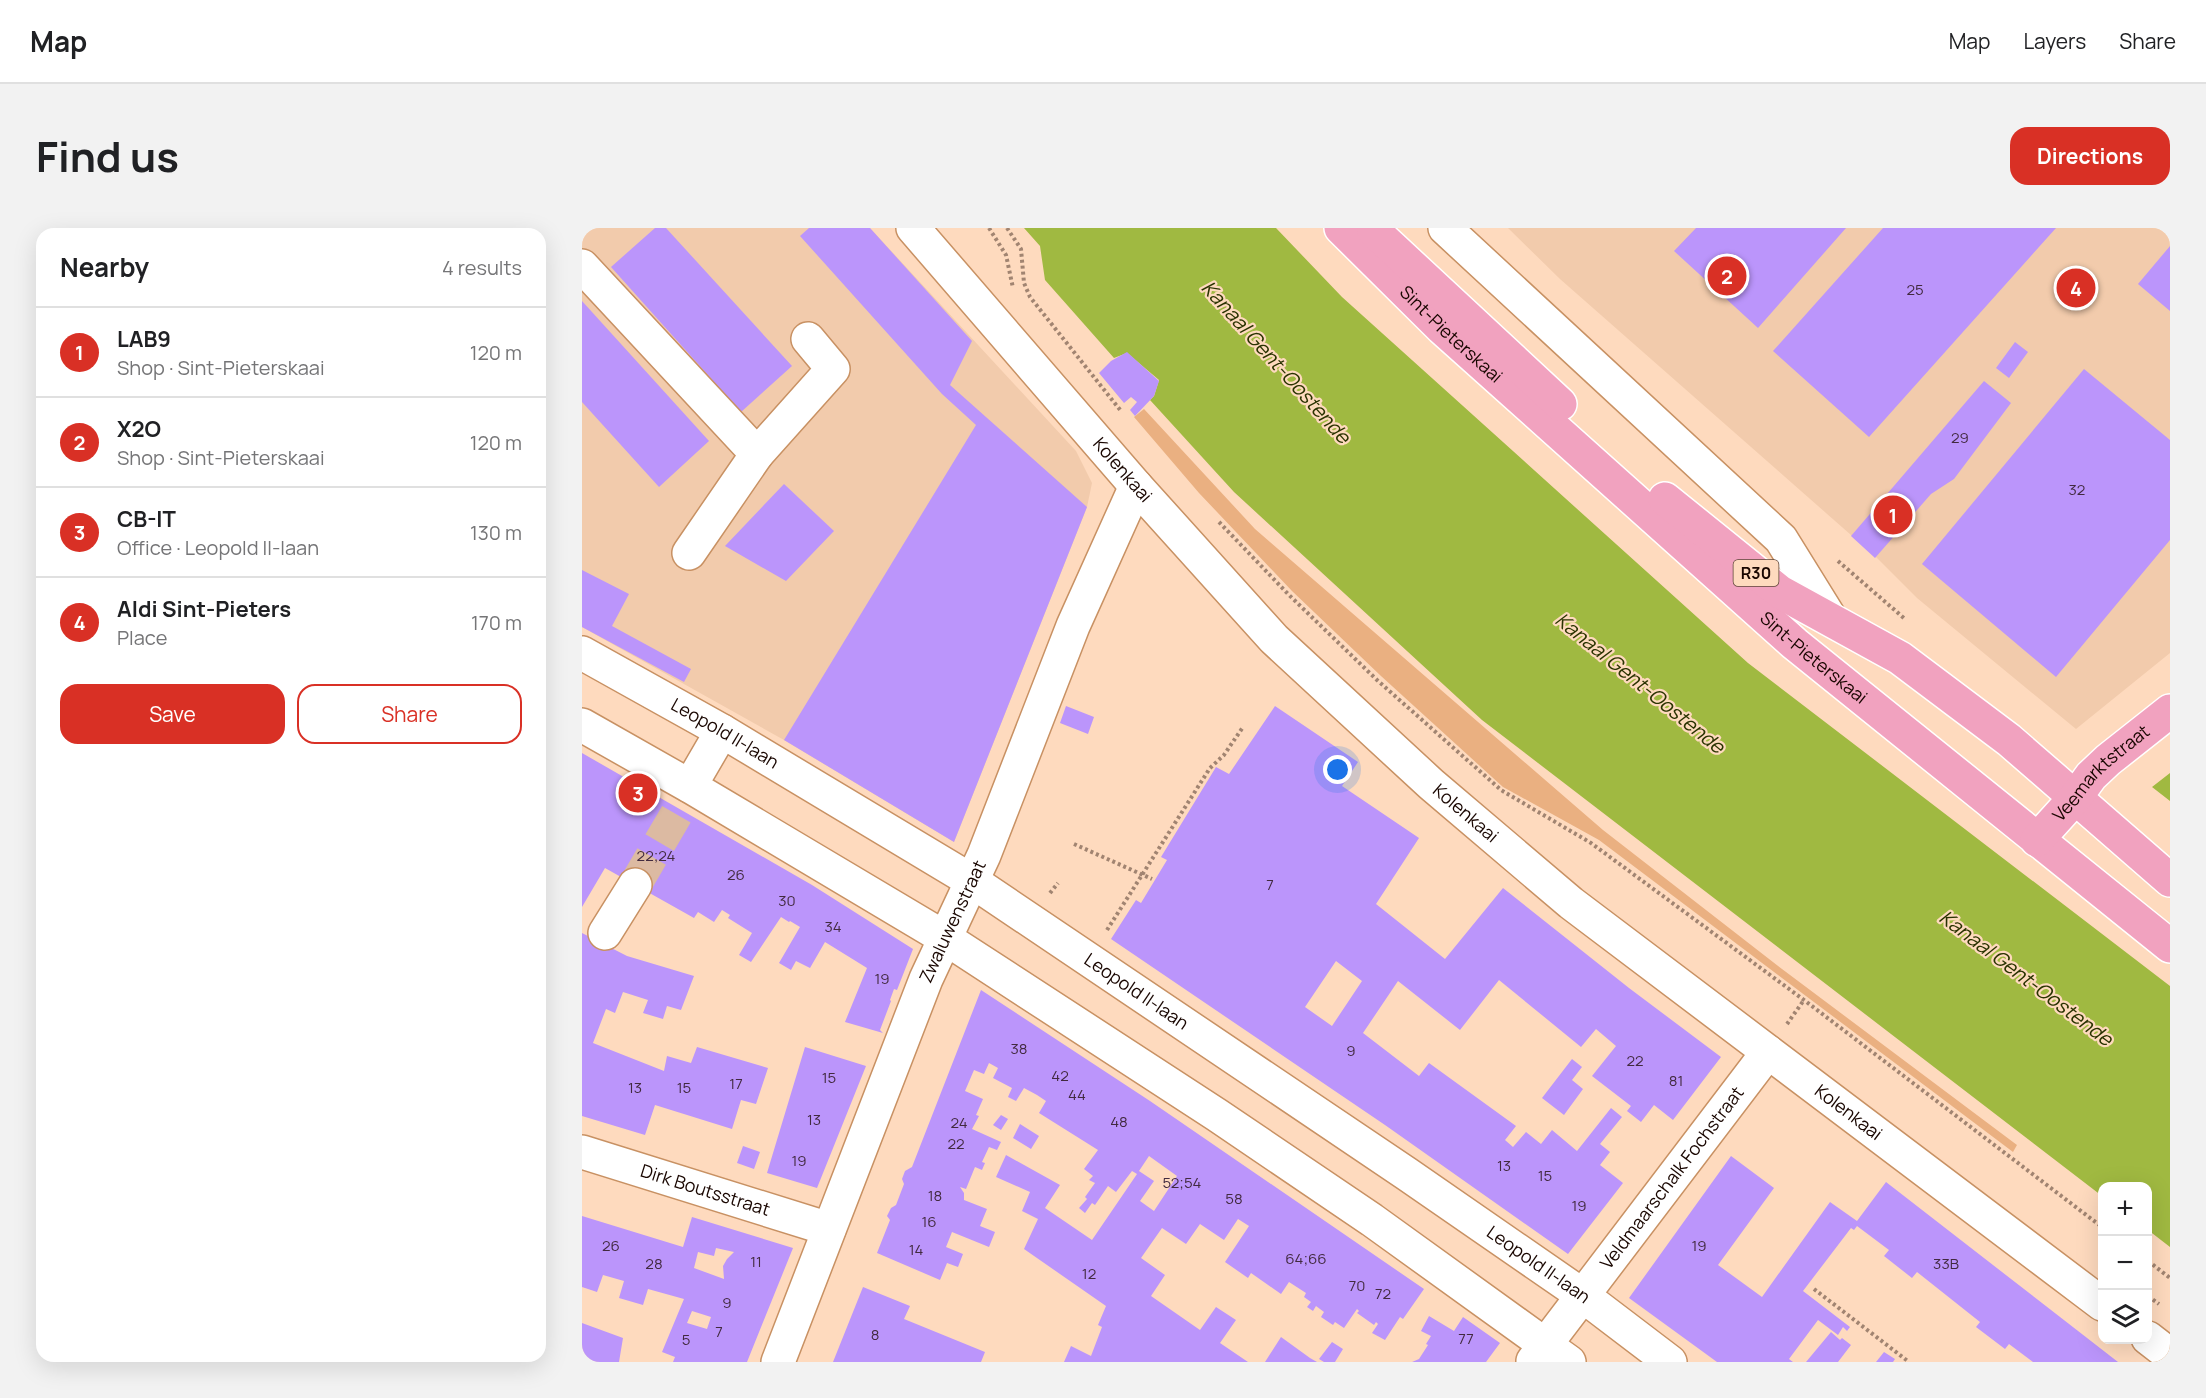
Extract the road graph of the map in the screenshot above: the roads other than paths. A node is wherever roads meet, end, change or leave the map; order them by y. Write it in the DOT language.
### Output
graph roads {
  1 [pos="913,228"];
  2 [pos="1341,228"];
  3 [pos="1372,228"];
  4 [pos="1445,228"];
  5 [pos="582,266"];
  6 [pos="808,339"];
  7 [pos="758,454"];
  8 [pos="1136,486"];
  9 [pos="689,553"];
  10 [pos="1830,618"];
  11 [pos="582,653"];
  12 [pos="2170,711"];
  13 [pos="582,725"];
  14 [pos="722,731"];
  15 [pos="688,794"];
  16 [pos="2075,798"];
  17 [pos="2037,840"];
  18 [pos="2170,880"];
  19 [pos="972,881"];
  20 [pos="635,885"];
  21 [pos="2139,921"];
  22 [pos="605,933"];
  23 [pos="945,938"];
  24 [pos="2170,946"];
  25 [pos="1768,1052"];
  26 [pos="582,1152"];
  27 [pos="829,1229"];
  28 [pos="1582,1295"];
  29 [pos="2098,1300"];
  30 [pos="2152,1341"];
  31 [pos="2170,1355"];
  32 [pos="1549,1356"];
  33 [pos="778,1362"];
  34 [pos="1671,1362"];
  1 -- 8 [label="street, Kolenkaai"];
  2 -- 17 [label="main road, Sint-Pieterskaai / R30"];
  3 -- 10 [label="main road, Sint-Pieterskaai / R30"];
  4 -- 10 [label="street, Sint-Pieterskaai"];
  5 -- 7 [label="street"];
  6 -- 7 [label="street"];
  7 -- 9 [label="street"];
  8 -- 19 [label="street, Zwaluwenstraat"];
  8 -- 25 [label="street, Kolenkaai"];
  10 -- 16 [label="main road, Sint-Pieterskaai / R30"];
  11 -- 14 [label="street, Leopold II-laan"];
  12 -- 16 [label="main road, Veemarktstraat"];
  13 -- 15 [label="street"];
  14 -- 15 [label="street"];
  14 -- 19 [label="street, Leopold II-laan"];
  15 -- 23 [label="street"];
  16 -- 17 [label="main road, Veemarktstraat"];
  16 -- 18 [label="main road, Sint-Pieterskaai / R30"];
  17 -- 21 [label="main road, Sint-Pieterskaai / R30"];
  18 -- 21 [label="main road"];
  19 -- 23 [label="street, Zwaluwenstraat"];
  19 -- 28 [label="street, Leopold II-laan"];
  20 -- 22 [label="street"];
  21 -- 24 [label="main road, Sint-Pieterskaai / R30"];
  23 -- 27 [label="street, Zwaluwenstraat"];
  23 -- 32 [label="street"];
  25 -- 28 [label="street, Veldmaarschalk Fochstraat"];
  25 -- 29 [label="street, Kolenkaai"];
  26 -- 27 [label="street, Dirk Boutsstraat"];
  27 -- 33 [label="street, Zwaluwenstraat"];
  28 -- 32 [label="street, Veldmaarschalk Fochstraat"];
  28 -- 34 [label="street, Leopold II-laan"];
  30 -- 31 [label="street"];
}
